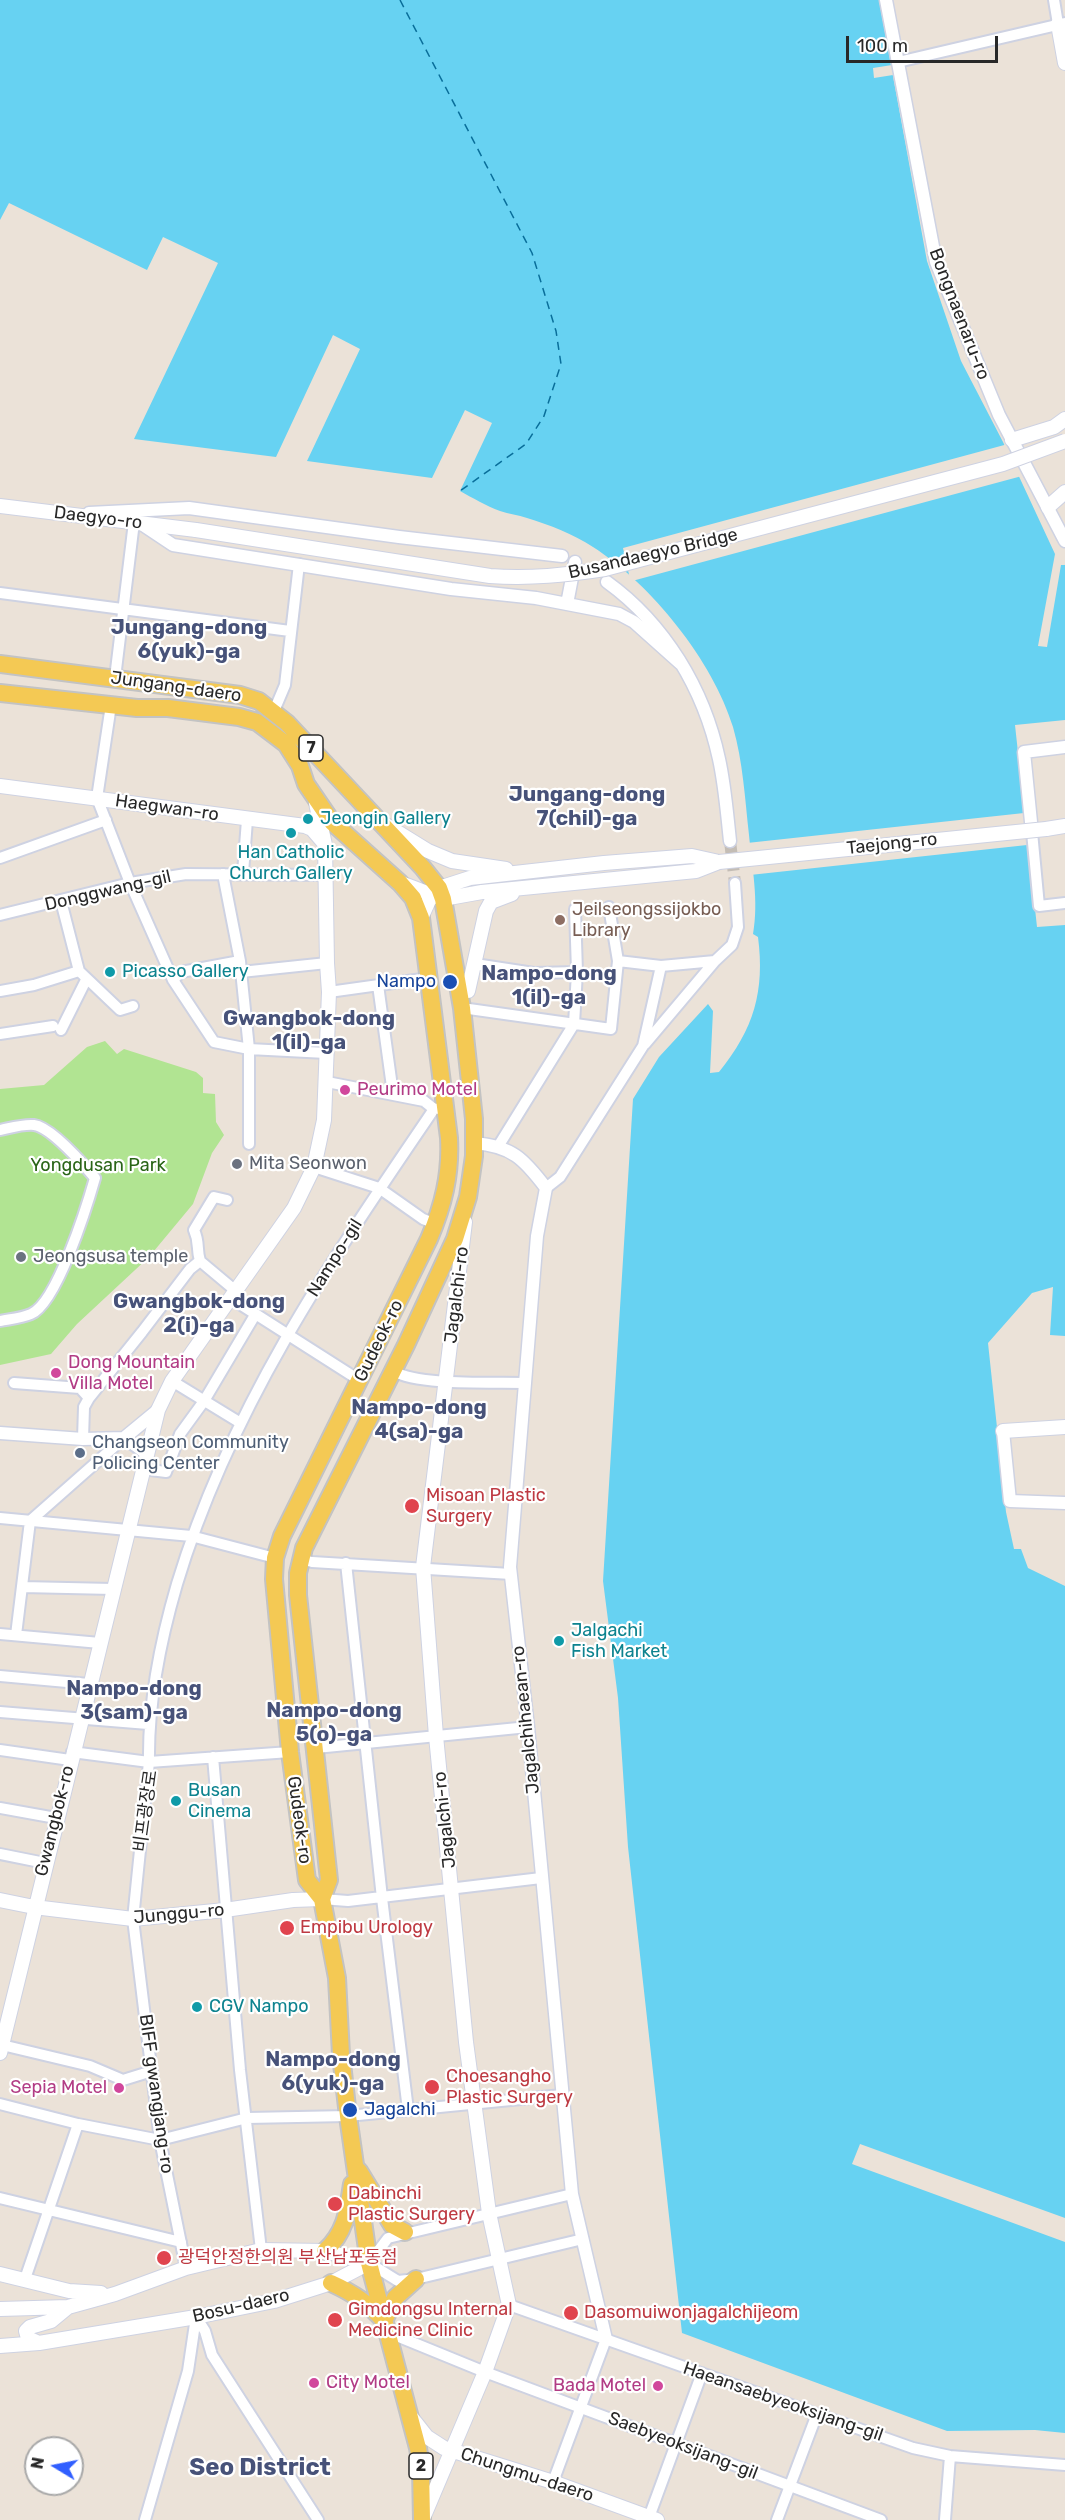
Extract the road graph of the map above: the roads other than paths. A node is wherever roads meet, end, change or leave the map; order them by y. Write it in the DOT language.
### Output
graph roads {
  1 [pos="886,0"];
  2 [pos="1054,0"];
  3 [pos="1061,23"];
  4 [pos="898,62"];
  5 [pos="1065,63"];
  6 [pos="1065,419"];
  7 [pos="1012,440"];
  8 [pos="1065,441"];
  9 [pos="1065,492"];
  10 [pos="0,506"];
  11 [pos="1048,507"];
  12 [pos="69,514"];
  13 [pos="136,522"];
  14 [pos="196,530"];
  15 [pos="1065,541"];
  16 [pos="562,556"];
  17 [pos="575,562"];
  18 [pos="299,564"];
  19 [pos="607,582"];
  20 [pos="0,592"];
  21 [pos="567,604"];
  22 [pos="122,609"];
  23 [pos="290,631"];
  24 [pos="0,664"];
  25 [pos="681,664"];
  26 [pos="115,678"];
  27 [pos="0,693"];
  28 [pos="111,705"];
  29 [pos="274,711"];
  30 [pos="1065,747"];
  31 [pos="0,786"];
  32 [pos="97,798"];
  33 [pos="316,800"];
  34 [pos="106,820"];
  35 [pos="247,820"];
  36 [pos="382,823"];
  37 [pos="1065,826"];
  38 [pos="1039,831"];
  39 [pos="730,841"];
  40 [pos="325,845"];
  41 [pos="0,858"];
  42 [pos="719,862"];
  43 [pos="243,873"];
  44 [pos="520,873"];
  45 [pos="224,874"];
  46 [pos="326,875"];
  47 [pos="130,883"];
  48 [pos="400,883"];
  49 [pos="735,883"];
  50 [pos="533,886"];
  51 [pos="438,894"];
  52 [pos="62,901"];
  53 [pos="1065,903"];
  54 [pos="609,907"];
  55 [pos="575,909"];
  56 [pos="0,915"];
  57 [pos="421,918"];
  58 [pos="715,961"];
  59 [pos="618,962"];
  60 [pos="327,963"];
  61 [pos="475,964"];
  62 [pos="661,966"];
  63 [pos="241,967"];
  64 [pos="577,972"];
  65 [pos="83,975"];
  66 [pos="429,978"];
  67 [pos="173,980"];
  68 [pos="378,985"];
  69 [pos="0,991"];
  70 [pos="468,991"];
  71 [pos="329,992"];
  72 [pos="133,1006"];
  73 [pos="462,1008"];
  74 [pos="574,1024"];
  75 [pos="0,1034"];
  76 [pos="643,1046"];
  77 [pos="249,1049"];
  78 [pos="326,1053"];
  79 [pos="327,1082"];
  80 [pos="393,1094"];
  81 [pos="440,1109"];
  82 [pos="0,1130"];
  83 [pos="474,1143"];
  84 [pos="249,1144"];
  85 [pos="499,1145"];
  86 [pos="314,1167"];
  87 [pos="379,1188"];
  88 [pos="546,1188"];
  89 [pos="227,1200"];
  90 [pos="465,1208"];
  91 [pos="436,1224"];
  92 [pos="200,1261"];
  93 [pos="234,1296"];
  94 [pos="255,1315"];
  95 [pos="0,1321"];
  96 [pos="286,1336"];
  97 [pos="393,1371"];
  98 [pos="359,1380"];
  99 [pos="172,1381"];
  100 [pos="446,1381"];
  101 [pos="14,1383"];
  102 [pos="525,1383"];
  103 [pos="89,1398"];
  104 [pos="204,1401"];
  105 [pos="158,1410"];
  106 [pos="239,1422"];
  107 [pos="1065,1427"];
  108 [pos="1003,1431"];
  109 [pos="0,1433"];
  110 [pos="124,1438"];
  111 [pos="83,1439"];
  112 [pos="145,1462"];
  113 [pos="1065,1503"];
  114 [pos="0,1518"];
  115 [pos="30,1521"];
  116 [pos="128,1529"];
  117 [pos="191,1536"];
  118 [pos="275,1558"];
  119 [pos="300,1559"];
  120 [pos="346,1563"];
  121 [pos="423,1567"];
  122 [pos="511,1574"];
  123 [pos="22,1587"];
  124 [pos="113,1589"];
  125 [pos="0,1634"];
  126 [pos="16,1635"];
  127 [pos="100,1643"];
  128 [pos="0,1676"];
  129 [pos="90,1684"];
  130 [pos="0,1712"];
  131 [pos="81,1717"];
  132 [pos="148,1724"];
  133 [pos="528,1727"];
  134 [pos="436,1736"];
  135 [pos="365,1742"];
  136 [pos="316,1748"];
  137 [pos="0,1750"];
  138 [pos="290,1752"];
  139 [pos="71,1756"];
  140 [pos="213,1757"];
  141 [pos="150,1762"];
  142 [pos="0,1808"];
  143 [pos="56,1818"];
  144 [pos="0,1854"];
  145 [pos="45,1863"];
  146 [pos="542,1878"];
  147 [pos="452,1890"];
  148 [pos="382,1898"];
  149 [pos="322,1899"];
  150 [pos="0,1900"];
  151 [pos="34,1907"];
  152 [pos="225,1910"];
  153 [pos="134,1919"];
  154 [pos="1,2049"];
  155 [pos="152,2071"];
  156 [pos="562,2094"];
  157 [pos="0,2103"];
  158 [pos="474,2104"];
  159 [pos="408,2110"];
  160 [pos="348,2116"];
  161 [pos="247,2118"];
  162 [pos="78,2124"];
  163 [pos="160,2140"];
  164 [pos="355,2165"];
  165 [pos="572,2194"];
  166 [pos="0,2198"];
  167 [pos="49,2209"];
  168 [pos="489,2213"];
  169 [pos="405,2232"];
  170 [pos="583,2239"];
  171 [pos="181,2242"];
  172 [pos="261,2250"];
  173 [pos="326,2251"];
  174 [pos="499,2259"];
  175 [pos="369,2263"];
  176 [pos="186,2268"];
  177 [pos="0,2274"];
  178 [pos="26,2279"];
  179 [pos="416,2279"];
  180 [pos="331,2283"];
  181 [pos="115,2294"];
  182 [pos="509,2305"];
  183 [pos="68,2307"];
  184 [pos="0,2309"];
  185 [pos="196,2317"];
  186 [pos="385,2327"];
  187 [pos="606,2339"];
  188 [pos="0,2340"];
  189 [pos="39,2343"];
  190 [pos="21,2344"];
  191 [pos="0,2348"];
  192 [pos="485,2372"];
  193 [pos="702,2373"];
  194 [pos="581,2408"];
  195 [pos="409,2414"];
  196 [pos="817,2414"];
  197 [pos="676,2444"];
  198 [pos="451,2451"];
  199 [pos="950,2456"];
  200 [pos="502,2465"];
  201 [pos="1065,2465"];
  202 [pos="553,2482"];
  203 [pos="790,2486"];
  204 [pos="651,2519"];
  205 [pos="146,2520"];
  206 [pos="318,2520"];
  207 [pos="422,2520"];
  208 [pos="777,2520"];
  209 [pos="881,2520"];
  210 [pos="945,2520"];
  1 -- 4 [label="street, Bongnaenaru-ro"];
  2 -- 3 [label="street"];
  3 -- 4 [label="street"];
  3 -- 5 [label="main road"];
  4 -- 7 [label="street, Bongnaenaru-ro"];
  6 -- 7 [label="main road"];
  7 -- 11 [label="street, Bongnaenaru-ro"];
  8 -- 14 [label="main road, Busandaegyo Bridge, bridge"];
  9 -- 11 [label="main road"];
  10 -- 12 [label="main road, Daegyo-ro"];
  11 -- 15 [label="street, Bongnaenaru-ro"];
  12 -- 13 [label="main road, Daegyo-ro"];
  12 -- 16 [label="street"];
  13 -- 14 [label="main road, Daegyo-ro"];
  13 -- 18 [label="street"];
  13 -- 22 [label="street"];
  17 -- 21 [label="street"];
  18 -- 21 [label="street"];
  18 -- 23 [label="street"];
  19 -- 25 [label="street"];
  20 -- 22 [label="street"];
  21 -- 25 [label="street"];
  22 -- 23 [label="street"];
  22 -- 26 [label="street"];
  23 -- 29 [label="street"];
  24 -- 26 [label="main road, Jungang-daero / 7"];
  25 -- 39 [label="street"];
  26 -- 29 [label="main road, Jungang-daero / 7"];
  27 -- 28 [label="main road, Jungang-daero / 7"];
  28 -- 32 [label="street"];
  28 -- 33 [label="main road, Jungang-daero / 7"];
  29 -- 36 [label="main road, Jungang-daero / 7"];
  30 -- 38 [label="street"];
  31 -- 32 [label="main road, Haegwan-ro"];
  32 -- 34 [label="street"];
  32 -- 35 [label="main road, Haegwan-ro"];
  33 -- 40 [label="main road, Gwangbok-ro"];
  33 -- 48 [label="main road, Jungang-daero / 7"];
  34 -- 41 [label="street"];
  34 -- 47 [label="street"];
  35 -- 40 [label="main road, Haegwan-ro"];
  35 -- 43 [label="street"];
  36 -- 44 [label="main road"];
  36 -- 51 [label="main road, Jungang-daero / 7"];
  37 -- 38 [label="main road, Taejong-ro"];
  38 -- 42 [label="main road, Taejong-ro, bridge"];
  38 -- 53 [label="street"];
  40 -- 46 [label="main road, Gwangbok-ro"];
  42 -- 44 [label="main road, Taejong-ro"];
  42 -- 50 [label="main road, Taejong-ro"];
  43 -- 45 [label="street, Donggwang-gil"];
  43 -- 46 [label="street, Donggwang-gil"];
  44 -- 51 [label="main road, Taejong-ro"];
  45 -- 47 [label="street, Donggwang-gil"];
  45 -- 63 [label="street"];
  46 -- 60 [label="main road, Gwangbok-ro"];
  47 -- 52 [label="street, Donggwang-gil"];
  47 -- 67 [label="street"];
  48 -- 51 [label="main road"];
  48 -- 57 [label="main road, Gudeok-ro / 2"];
  49 -- 58 [label="street"];
  50 -- 51 [label="main road, Taejong-ro"];
  50 -- 61 [label="main road"];
  51 -- 57 [label="main road"];
  51 -- 73 [label="main road, Gudeok-ro / 2"];
  52 -- 56 [label="street, Donggwang-gil"];
  52 -- 65 [label="street"];
  54 -- 59 [label="street"];
  55 -- 64 [label="street"];
  57 -- 66 [label="main road, Gudeok-ro / 2"];
  58 -- 62 [label="street"];
  58 -- 76 [label="street"];
  59 -- 62 [label="street"];
  59 -- 74 [label="street"];
  60 -- 63 [label="street"];
  60 -- 71 [label="main road, Gwangbok-ro"];
  61 -- 64 [label="street"];
  61 -- 70 [label="main road"];
  62 -- 76 [label="street"];
  63 -- 67 [label="street"];
  63 -- 77 [label="street"];
  64 -- 74 [label="street"];
  65 -- 69 [label="street"];
  65 -- 72 [label="street"];
  65 -- 75 [label="street"];
  66 -- 68 [label="street"];
  66 -- 81 [label="main road, Gudeok-ro / 2"];
  67 -- 77 [label="street"];
  68 -- 71 [label="street"];
  68 -- 80 [label="street"];
  70 -- 73 [label="main road"];
  71 -- 78 [label="main road, Gwangbok-ro"];
  73 -- 74 [label="street"];
  73 -- 83 [label="main road, Gudeok-ro / 2"];
  74 -- 85 [label="street"];
  76 -- 88 [label="street"];
  77 -- 78 [label="street"];
  77 -- 84 [label="street"];
  78 -- 79 [label="main road, Gwangbok-ro"];
  79 -- 80 [label="street"];
  79 -- 86 [label="main road, Gwangbok-ro"];
  80 -- 81 [label="street"];
  81 -- 87 [label="street, Nampo-gil"];
  81 -- 91 [label="main road, Gudeok-ro / 2"];
  82 -- 95 [label="street"];
  83 -- 85 [label="street"];
  83 -- 90 [label="main road, Gudeok-ro / 2"];
  85 -- 88 [label="street"];
  86 -- 87 [label="street"];
  86 -- 93 [label="main road, Gwangbok-ro"];
  87 -- 91 [label="street"];
  87 -- 96 [label="street, Nampo-gil"];
  88 -- 102 [label="street, Jagalchihaean-ro"];
  89 -- 92 [label="street"];
  90 -- 97 [label="main road, Gudeok-ro / 2"];
  90 -- 100 [label="main road, Jagalchi-ro"];
  91 -- 98 [label="main road, Gudeok-ro / 2"];
  92 -- 93 [label="street"];
  92 -- 103 [label="street"];
  93 -- 94 [label="street"];
  93 -- 99 [label="main road, Gwangbok-ro"];
  94 -- 96 [label="street"];
  94 -- 104 [label="street"];
  96 -- 98 [label="street"];
  96 -- 106 [label="street, Nampo-gil"];
  97 -- 100 [label="street"];
  97 -- 119 [label="main road, Gudeok-ro / 2"];
  98 -- 118 [label="main road, Gudeok-ro / 2"];
  99 -- 104 [label="street"];
  99 -- 105 [label="main road, Gwangbok-ro"];
  100 -- 102 [label="street"];
  100 -- 121 [label="main road, Jagalchi-ro"];
  101 -- 103 [label="street"];
  102 -- 122 [label="street, Jagalchihaean-ro"];
  103 -- 111 [label="street"];
  104 -- 106 [label="street"];
  104 -- 112 [label="street"];
  105 -- 110 [label="street"];
  105 -- 112 [label="main road, Gwangbok-ro"];
  106 -- 117 [label="street, Nampo-gil"];
  107 -- 108 [label="main road"];
  108 -- 113 [label="street"];
  109 -- 111 [label="street"];
  110 -- 111 [label="street"];
  110 -- 112 [label="street"];
  110 -- 115 [label="street"];
  112 -- 116 [label="main road, Gwangbok-ro"];
  114 -- 115 [label="street"];
  115 -- 116 [label="street"];
  115 -- 123 [label="street"];
  116 -- 117 [label="street"];
  116 -- 124 [label="main road, Gwangbok-ro"];
  117 -- 118 [label="street"];
  117 -- 132 [label="street, Nampo-gil"];
  118 -- 138 [label="main road, Gudeok-ro / 2"];
  119 -- 120 [label="street"];
  119 -- 136 [label="main road, Gudeok-ro / 2"];
  120 -- 121 [label="street"];
  120 -- 135 [label="street"];
  121 -- 122 [label="street"];
  121 -- 134 [label="main road, Jagalchi-ro"];
  122 -- 133 [label="street, Jagalchihaean-ro"];
  123 -- 124 [label="street"];
  123 -- 126 [label="street"];
  124 -- 127 [label="main road, Gwangbok-ro"];
  125 -- 126 [label="street"];
  126 -- 127 [label="street"];
  127 -- 129 [label="main road, Gwangbok-ro"];
  128 -- 129 [label="street"];
  129 -- 131 [label="main road, Gwangbok-ro"];
  130 -- 131 [label="street"];
  131 -- 132 [label="street"];
  131 -- 139 [label="main road, Gwangbok-ro"];
  132 -- 141 [label="street, Nampo-gil"];
  133 -- 134 [label="street"];
  133 -- 146 [label="street, Jagalchihaean-ro"];
  134 -- 135 [label="street"];
  134 -- 147 [label="main road, Jagalchi-ro"];
  135 -- 136 [label="street"];
  135 -- 148 [label="street"];
  136 -- 149 [label="main road, Gudeok-ro / 2"];
  137 -- 139 [label="street"];
  138 -- 140 [label="street"];
  138 -- 149 [label="main road, Gudeok-ro / 2"];
  139 -- 141 [label="street"];
  139 -- 143 [label="main road, Gwangbok-ro"];
  140 -- 141 [label="street, 비프광장로"];
  140 -- 152 [label="street"];
  141 -- 153 [label="street, 비프광장로"];
  142 -- 143 [label="street"];
  143 -- 145 [label="main road, Gwangbok-ro"];
  144 -- 145 [label="street"];
  145 -- 151 [label="main road, Gwangbok-ro"];
  146 -- 147 [label="street"];
  146 -- 156 [label="street, Jagalchihaean-ro"];
  147 -- 148 [label="street"];
  147 -- 158 [label="main road, Jagalchi-ro"];
  148 -- 149 [label="street"];
  148 -- 159 [label="street"];
  149 -- 152 [label="main road, Junggu-ro"];
  149 -- 160 [label="main road, Gudeok-ro / 2"];
  150 -- 151 [label="main road, Junggu-ro"];
  151 -- 153 [label="main road, Junggu-ro"];
  151 -- 154 [label="main road, Gwangbok-ro"];
  152 -- 153 [label="main road, Junggu-ro"];
  152 -- 161 [label="street"];
  153 -- 155 [label="street, BIFF gwangjang-ro"];
  154 -- 155 [label="street"];
  155 -- 163 [label="street, BIFF gwangjang-ro"];
  156 -- 158 [label="street"];
  156 -- 165 [label="street, Jagalchihaean-ro"];
  157 -- 162 [label="street"];
  158 -- 159 [label="street"];
  158 -- 168 [label="main road, Jagalchi-ro"];
  159 -- 160 [label="street"];
  160 -- 161 [label="street"];
  160 -- 164 [label="main road, Gudeok-ro / 2"];
  161 -- 163 [label="street"];
  161 -- 172 [label="street"];
  162 -- 163 [label="street"];
  162 -- 167 [label="street"];
  163 -- 171 [label="street, BIFF gwangjang-ro"];
  164 -- 169 [label="main road"];
  164 -- 173 [label="main road"];
  164 -- 175 [label="main road, Gudeok-ro / 2"];
  165 -- 168 [label="street"];
  165 -- 170 [label="street, Jagalchihaean-ro"];
  166 -- 167 [label="street"];
  167 -- 171 [label="street"];
  167 -- 178 [label="street"];
  168 -- 169 [label="street"];
  168 -- 174 [label="main road, Jagalchi-ro"];
  169 -- 175 [label="street"];
  170 -- 174 [label="street"];
  170 -- 187 [label="street, Jagalchihaean-ro"];
  171 -- 176 [label="street, BIFF gwangjang-ro"];
  172 -- 173 [label="main road"];
  172 -- 176 [label="main road"];
  173 -- 175 [label="main road"];
  174 -- 179 [label="street"];
  174 -- 182 [label="main road, Jagalchi-ro"];
  175 -- 179 [label="street"];
  175 -- 180 [label="main road, Bosu-daero"];
  175 -- 186 [label="main road, Gudeok-ro / 2"];
  176 -- 181 [label="main road"];
  177 -- 178 [label="main road"];
  178 -- 181 [label="main road"];
  179 -- 186 [label="main road"];
  180 -- 185 [label="main road, Bosu-daero"];
  180 -- 186 [label="main road"];
  181 -- 183 [label="main road"];
  182 -- 187 [label="street, Haeansaebyeoksijang-gil"];
  182 -- 192 [label="main road"];
  183 -- 184 [label="main road"];
  183 -- 189 [label="main road"];
  185 -- 189 [label="main road, Bosu-daero"];
  185 -- 205 [label="street"];
  185 -- 206 [label="street"];
  186 -- 192 [label="street"];
  186 -- 195 [label="main road, Gudeok-ro / 2"];
  187 -- 193 [label="street, Haeansaebyeoksijang-gil"];
  187 -- 194 [label="street"];
  188 -- 190 [label="main road"];
  189 -- 190 [label="main road, Bosu-daero"];
  190 -- 191 [label="main road"];
  192 -- 194 [label="street, Saebyeoksijang-gil"];
  192 -- 198 [label="main road"];
  193 -- 196 [label="street, Haeansaebyeoksijang-gil"];
  193 -- 197 [label="street"];
  194 -- 197 [label="street, Saebyeoksijang-gil"];
  194 -- 202 [label="street"];
  195 -- 198 [label="main road, Chungmu-daero"];
  195 -- 207 [label="main road, Gudeok-ro / 2"];
  196 -- 199 [label="street, Haeansaebyeoksijang-gil"];
  196 -- 203 [label="street"];
  197 -- 203 [label="street, Saebyeoksijang-gil"];
  197 -- 204 [label="street"];
  198 -- 200 [label="main road, Chungmu-daero"];
  198 -- 207 [label="main road"];
  199 -- 201 [label="street, Haeansaebyeoksijang-gil"];
  199 -- 210 [label="street"];
  200 -- 202 [label="main road, Chungmu-daero"];
  200 -- 207 [label="main road"];
  202 -- 204 [label="main road, Chungmu-daero"];
  203 -- 208 [label="street"];
  203 -- 209 [label="street, Saebyeoksijang-gil"];
}
